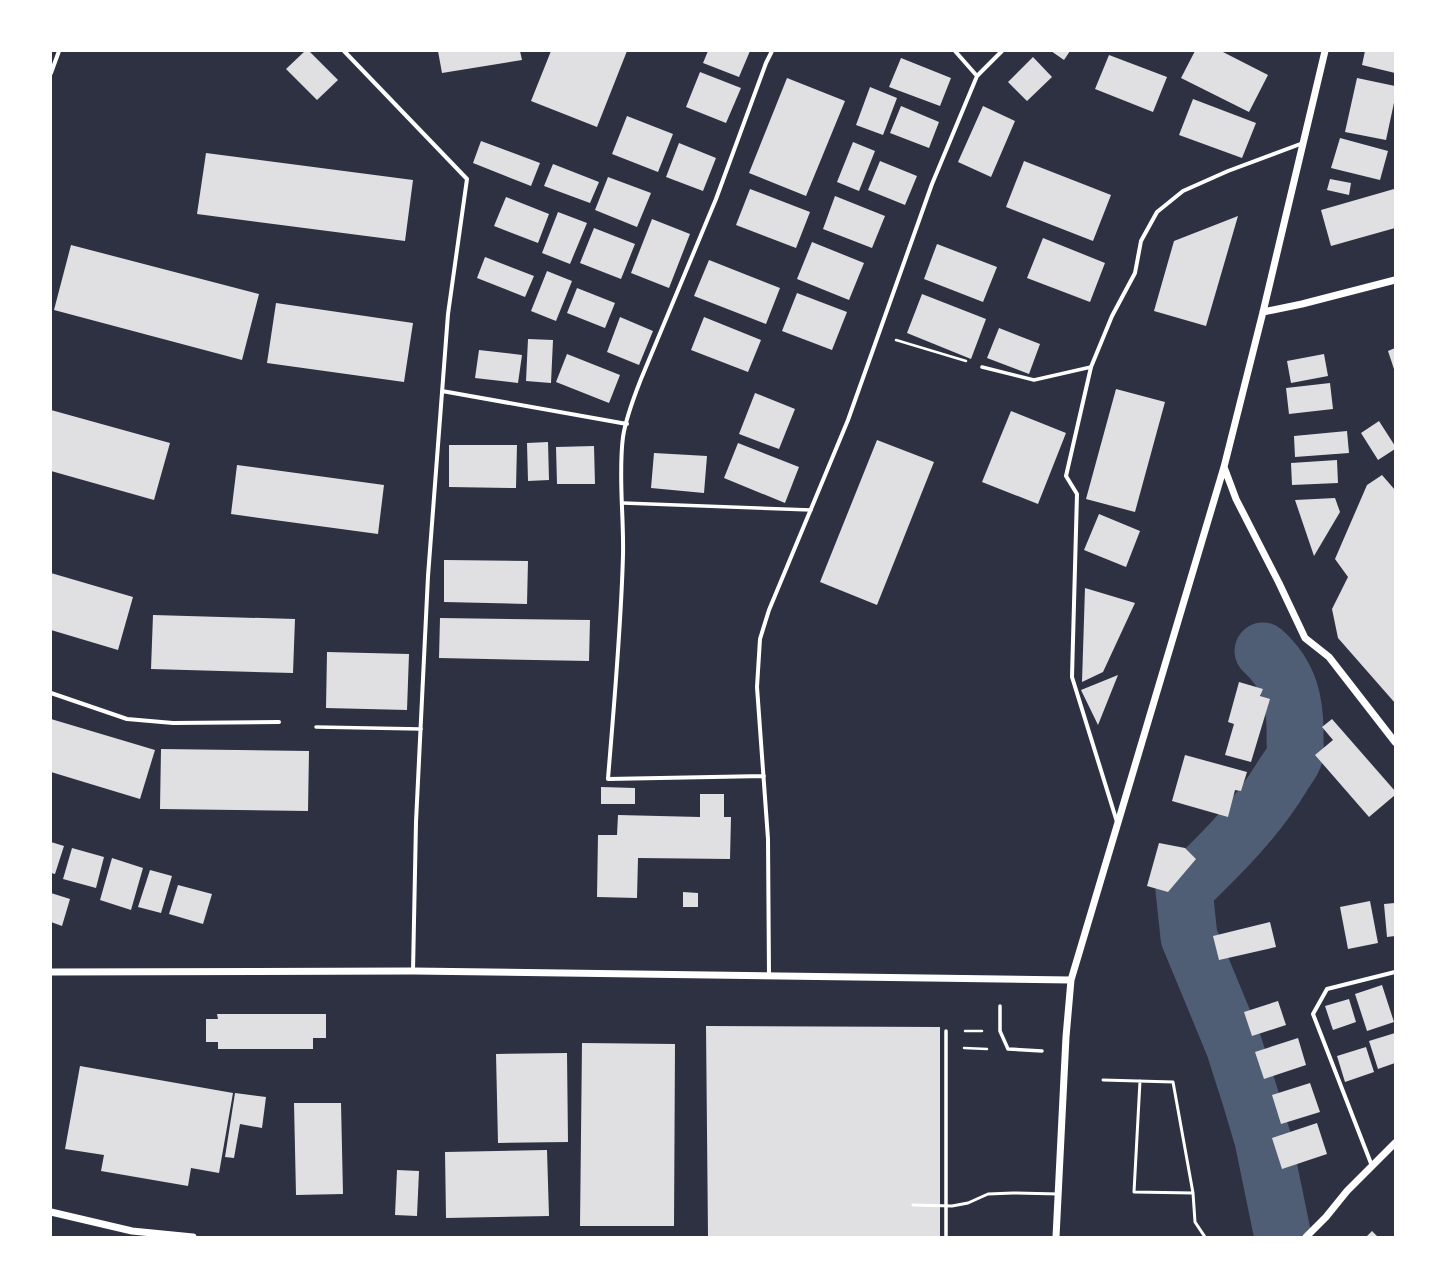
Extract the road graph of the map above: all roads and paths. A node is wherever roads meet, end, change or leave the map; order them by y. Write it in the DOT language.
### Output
graph roads {
  1 [pos="58,51"];
  2 [pos="344,51"];
  3 [pos="772,51"];
  4 [pos="955,51"];
  5 [pos="1002,51"];
  6 [pos="1325,51"];
  7 [pos="51,73"];
  8 [pos="977,76"];
  9 [pos="1303,143"];
  10 [pos="1395,280"];
  11 [pos="1264,312"];
  12 [pos="878,334"];
  13 [pos="982,367"];
  14 [pos="1091,367"];
  15 [pos="442,391"];
  16 [pos="627,424"];
  17 [pos="1224,467"];
  18 [pos="623,503"];
  19 [pos="811,510"];
  20 [pos="51,693"];
  21 [pos="279,722"];
  22 [pos="316,727"];
  23 [pos="421,729"];
  24 [pos="1395,742"];
  25 [pos="764,776"];
  26 [pos="1118,824"];
  27 [pos="413,971"];
  28 [pos="51,972"];
  29 [pos="1395,972"];
  30 [pos="769,976"];
  31 [pos="1071,980"];
  32 [pos="1000,1006"];
  33 [pos="1000,1030"];
  34 [pos="946,1031"];
  35 [pos="946,1048"];
  36 [pos="1008,1049"];
  37 [pos="1042,1051"];
  38 [pos="1103,1080"];
  39 [pos="1140,1081"];
  40 [pos="1395,1143"];
  41 [pos="1372,1166"];
  42 [pos="1193,1193"];
  43 [pos="1058,1194"];
  44 [pos="913,1205"];
  45 [pos="51,1212"];
  46 [pos="193,1237"];
  47 [pos="946,1237"];
  48 [pos="1056,1237"];
  49 [pos="1205,1237"];
  50 [pos="1306,1237"];
  1 -- 7 [label="street"];
  2 -- 15 [label="street"];
  3 -- 16 [label="street"];
  4 -- 8 [label="street"];
  5 -- 8 [label="street"];
  6 -- 9 [label="street"];
  8 -- 12 [label="street"];
  9 -- 11 [label="street"];
  9 -- 14 [label="street"];
  10 -- 11 [label="street"];
  11 -- 17 [label="street"];
  12 -- 13 [label="path"];
  12 -- 19 [label="street"];
  13 -- 14 [label="street"];
  14 -- 26 [label="street"];
  15 -- 16 [label="street"];
  15 -- 23 [label="street"];
  16 -- 18 [label="street"];
  17 -- 24 [label="street"];
  17 -- 26 [label="street"];
  18 -- 19 [label="street"];
  18 -- 25 [label="street"];
  19 -- 25 [label="street"];
  20 -- 21 [label="street"];
  22 -- 23 [label="street"];
  23 -- 27 [label="street"];
  25 -- 30 [label="street"];
  26 -- 31 [label="street"];
  27 -- 28 [label="street"];
  27 -- 30 [label="street"];
  29 -- 41 [label="street"];
  30 -- 31 [label="street"];
  31 -- 43 [label="street"];
  32 -- 33 [label="street"];
  33 -- 34 [label="path"];
  33 -- 36 [label="street"];
  34 -- 35 [label="street"];
  35 -- 36 [label="path"];
  35 -- 47 [label="street"];
  36 -- 37 [label="street"];
  38 -- 39 [label="lane"];
  39 -- 42 [label="lane"];
  39 -- 42 [label="lane"];
  40 -- 41 [label="street"];
  41 -- 50 [label="street"];
  42 -- 49 [label="lane"];
  43 -- 44 [label="lane"];
  43 -- 48 [label="street"];
  45 -- 46 [label="street"];
}
